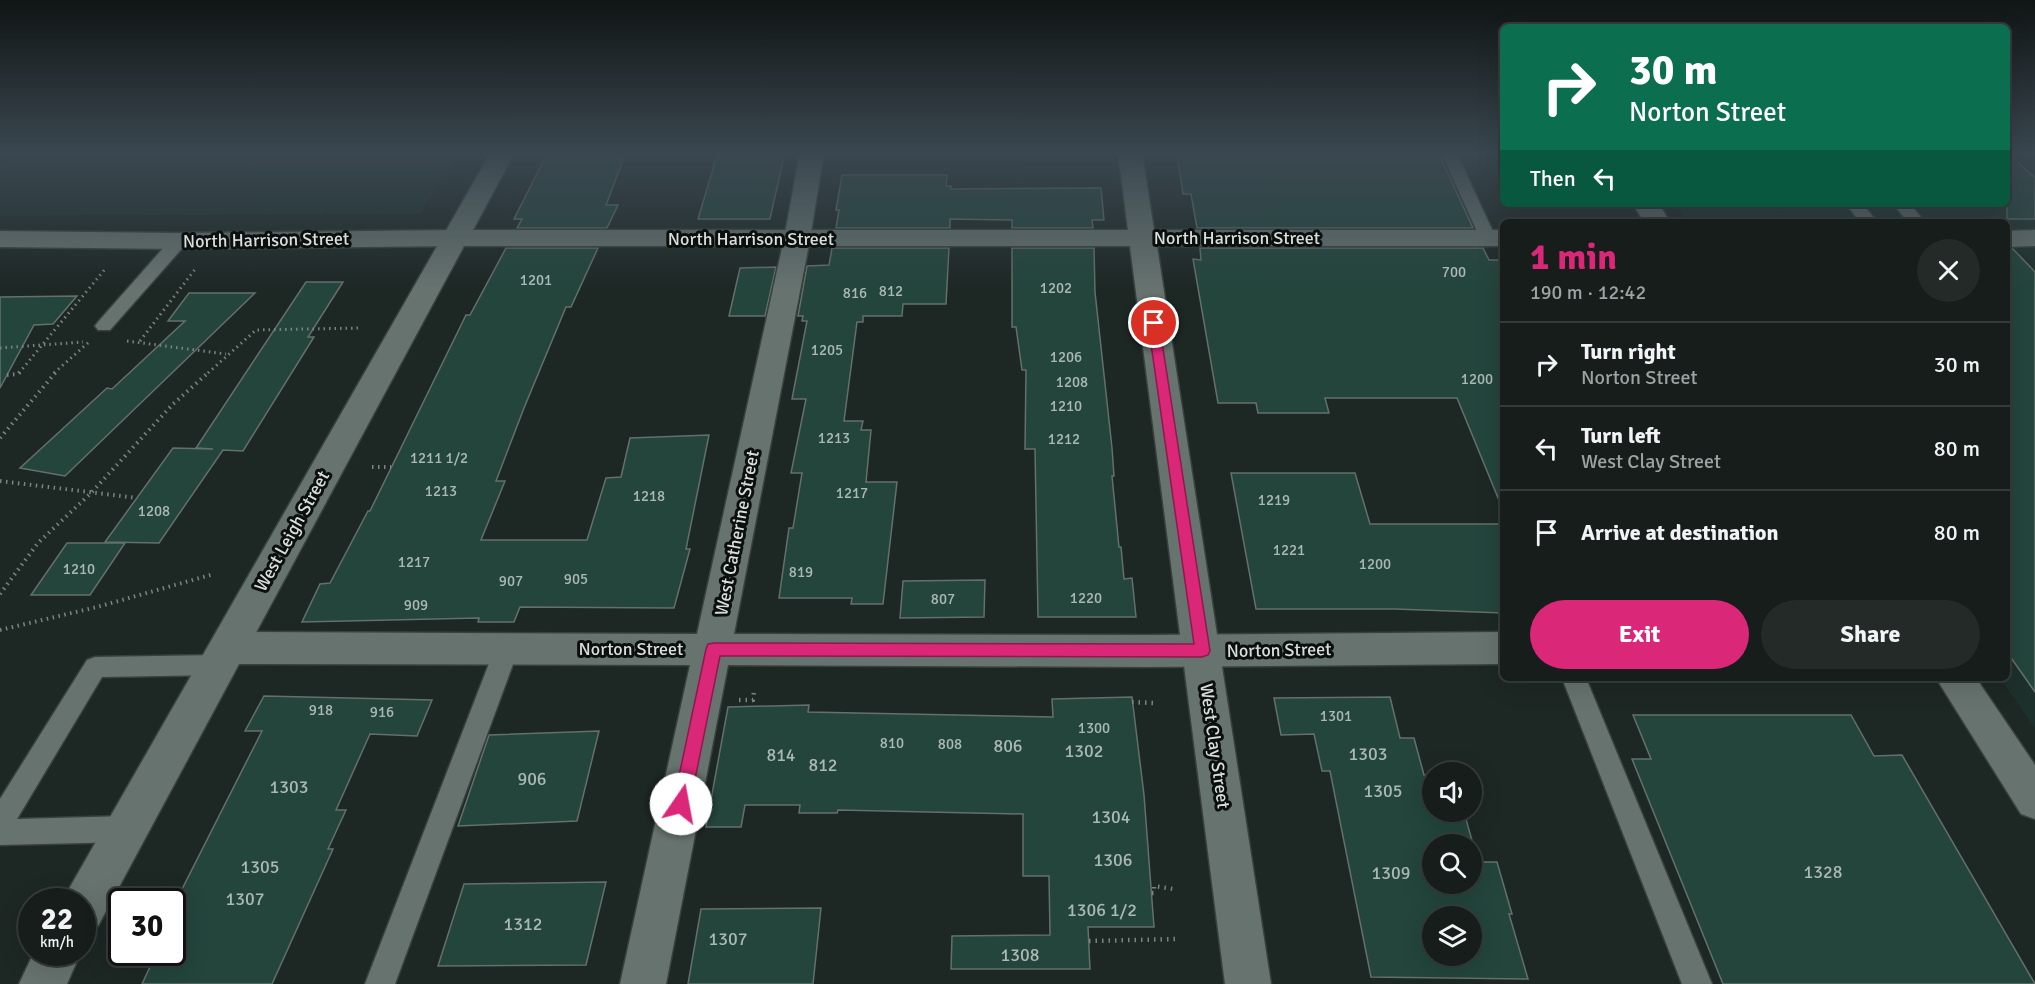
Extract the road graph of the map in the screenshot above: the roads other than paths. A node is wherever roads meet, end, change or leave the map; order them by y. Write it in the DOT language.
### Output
graph roads {
  1 [pos="476,198"];
  2 [pos="804,198"];
  3 [pos="1136,198"];
  4 [pos="1473,198"];
  5 [pos="1856,207"];
  6 [pos="1904,207"];
  7 [pos="1866,219"];
  8 [pos="1914,219"];
  9 [pos="454,238"];
  10 [pos="1141,238"];
  11 [pos="1495,238"];
  12 [pos="2035,238"];
  13 [pos="0,239"];
  14 [pos="797,239"];
  15 [pos="2010,239"];
  16 [pos="179,241"];
  17 [pos="104,326"];
  18 [pos="507,648"];
  19 [pos="1500,648"];
  20 [pos="714,649"];
  21 [pos="1202,651"];
  22 [pos="223,656"];
  23 [pos="1575,681"];
  24 [pos="1957,681"];
  25 [pos="2035,800"];
  26 [pos="0,823"];
  27 [pos="128,829"];
  28 [pos="0,832"];
  29 [pos="94,888"];
  30 [pos="52,966"];
  31 [pos="42,984"];
  32 [pos="380,984"];
  33 [pos="643,984"];
  34 [pos="1248,984"];
  35 [pos="1696,984"];
  1 -- 9 [label="street, West Leigh Street"];
  2 -- 14 [label="street, West Catherine Street"];
  3 -- 10 [label="street, West Clay Street"];
  4 -- 11 [label="lane"];
  5 -- 7 [label="lane"];
  6 -- 8 [label="lane"];
  9 -- 14 [label="street, North Harrison Street"];
  9 -- 16 [label="street, North Harrison Street"];
  9 -- 22 [label="street, West Leigh Street"];
  10 -- 11 [label="street, North Harrison Street"];
  10 -- 14 [label="street, North Harrison Street"];
  10 -- 21 [label="street, West Clay Street"];
  12 -- 15 [label="street"];
  13 -- 16 [label="street, North Harrison Street"];
  14 -- 20 [label="street, West Catherine Street"];
  16 -- 17 [label="lane"];
  18 -- 20 [label="street, Norton Street"];
  18 -- 22 [label="street, Norton Street"];
  18 -- 32 [label="lane"];
  19 -- 21 [label="street, Norton Street"];
  20 -- 21 [label="street, Norton Street"];
  20 -- 33 [label="street, West Catherine Street"];
  21 -- 34 [label="street, West Clay Street"];
  22 -- 26 [label="lane"];
  22 -- 27 [label="street, West Leigh Street"];
  23 -- 35 [label="lane"];
  24 -- 25 [label="street"];
  27 -- 28 [label="lane"];
  27 -- 29 [label="street, West Leigh Street"];
  30 -- 31 [label="street"];
}
